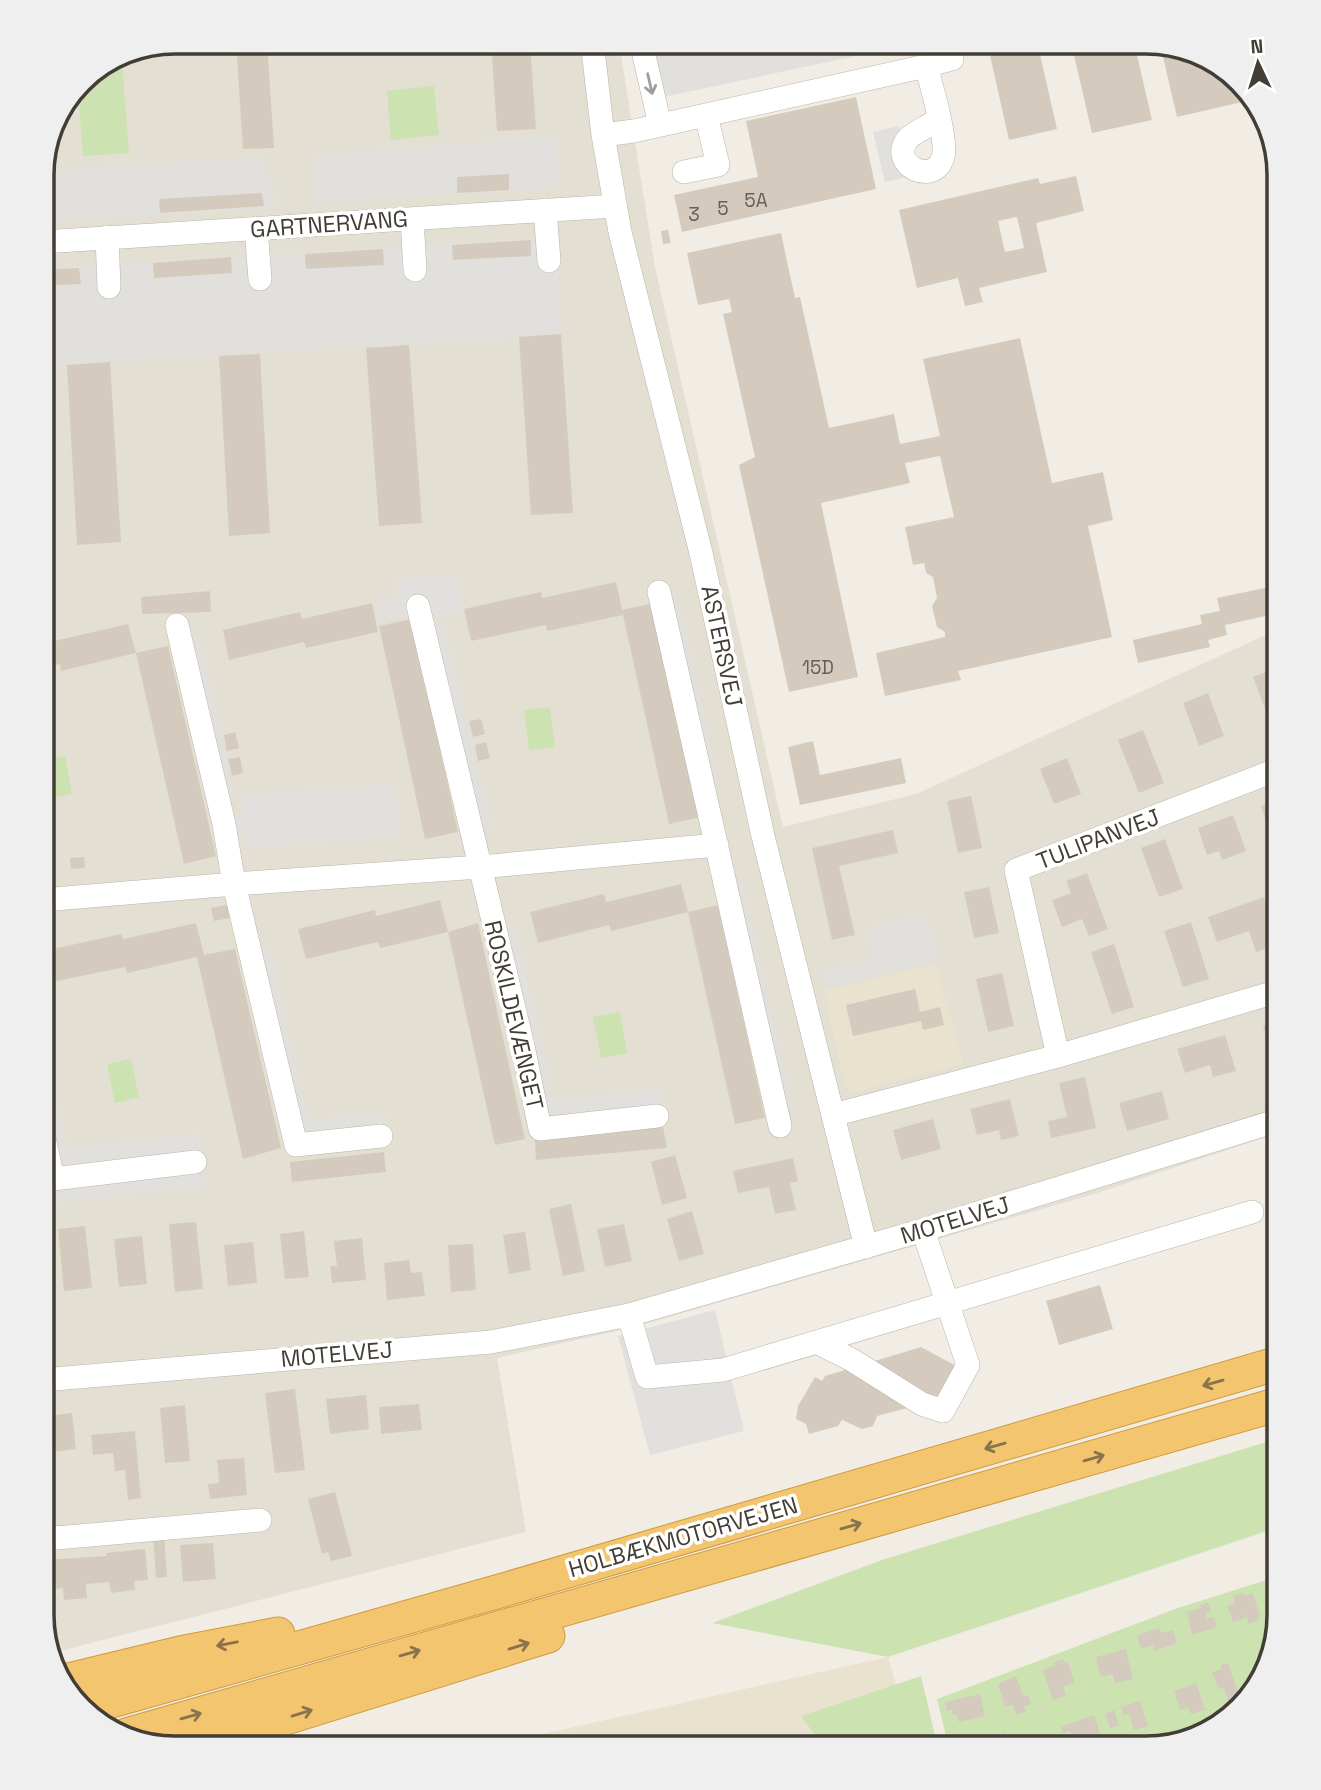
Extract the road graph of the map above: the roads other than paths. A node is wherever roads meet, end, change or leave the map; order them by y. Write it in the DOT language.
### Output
graph roads {
  1 [pos="593,54"];
  2 [pos="644,54"];
  3 [pos="951,55"];
  4 [pos="926,66"];
  5 [pos="706,115"];
  6 [pos="938,119"];
  7 [pos="660,125"];
  8 [pos="603,135"];
  9 [pos="684,172"];
  10 [pos="615,206"];
  11 [pos="545,210"];
  12 [pos="412,219"];
  13 [pos="256,228"];
  14 [pos="107,237"];
  15 [pos="55,241"];
  16 [pos="549,261"];
  17 [pos="415,270"];
  18 [pos="260,279"];
  19 [pos="109,287"];
  20 [pos="659,592"];
  21 [pos="418,606"];
  22 [pos="177,625"];
  23 [pos="1267,774"];
  24 [pos="717,845"];
  25 [pos="480,867"];
  26 [pos="234,884"];
  27 [pos="54,900"];
  28 [pos="1267,995"];
  29 [pos="1058,1056"];
  30 [pos="833,1115"];
  31 [pos="657,1116"];
  32 [pos="1267,1124"];
  33 [pos="780,1126"];
  34 [pos="381,1136"];
  35 [pos="195,1162"];
  36 [pos="54,1180"];
  37 [pos="1252,1212"];
  38 [pos="923,1230"];
  39 [pos="866,1247"];
  40 [pos="947,1303"];
  41 [pos="629,1315"];
  42 [pos="816,1342"];
  43 [pos="1267,1367"];
  44 [pos="54,1379"];
  45 [pos="1267,1407"];
  46 [pos="260,1520"];
  47 [pos="54,1537"];
  48 [pos="785,1545"];
  49 [pos="510,1588"];
  50 [pos="73,1679"];
  51 [pos="96,1705"];
  52 [pos="140,1731"];
  53 [pos="232,1735"];
  1 -- 8 [label="street, ASTERSVEJ"];
  2 -- 7 [label="street, one-way"];
  3 -- 4 [label="street"];
  4 -- 5 [label="street"];
  4 -- 6 [label="street"];
  5 -- 7 [label="street"];
  5 -- 9 [label="street"];
  7 -- 8 [label="street"];
  8 -- 10 [label="street, ASTERSVEJ"];
  10 -- 11 [label="street, GARTNERVANG"];
  10 -- 30 [label="street, ASTERSVEJ"];
  11 -- 12 [label="street, GARTNERVANG"];
  11 -- 16 [label="street"];
  12 -- 13 [label="street, GARTNERVANG"];
  12 -- 17 [label="street"];
  13 -- 14 [label="street, GARTNERVANG"];
  13 -- 18 [label="street"];
  14 -- 15 [label="street, GARTNERVANG"];
  14 -- 19 [label="street"];
  20 -- 24 [label="street"];
  21 -- 25 [label="street, ROSKILDEVÆNGET"];
  22 -- 26 [label="street"];
  23 -- 29 [label="street, TULIPANVEJ"];
  24 -- 25 [label="street"];
  24 -- 33 [label="street"];
  25 -- 26 [label="street"];
  25 -- 31 [label="street, ROSKILDEVÆNGET"];
  26 -- 27 [label="street"];
  26 -- 34 [label="street"];
  28 -- 29 [label="street"];
  29 -- 30 [label="street"];
  30 -- 39 [label="street, ASTERSVEJ"];
  32 -- 38 [label="street, MOTELVEJ"];
  35 -- 36 [label="street"];
  37 -- 40 [label="street"];
  38 -- 39 [label="street, MOTELVEJ"];
  38 -- 40 [label="street"];
  39 -- 41 [label="street, MOTELVEJ"];
  40 -- 42 [label="street"];
  40 -- 42 [label="street"];
  41 -- 42 [label="street"];
  41 -- 44 [label="street, MOTELVEJ"];
  43 -- 49 [label="highway, HOLBÆKMOTORVEJEN, one-way"];
  48 -- 45 [label="highway, HOLBÆKMOTORVEJEN, one-way"];
  46 -- 47 [label="street"];
  52 -- 48 [label="highway, HOLBÆKMOTORVEJEN, one-way"];
  53 -- 48 [label="highway, one-way"];
  49 -- 50 [label="highway, one-way"];
  49 -- 51 [label="highway, HOLBÆKMOTORVEJEN"];
}
